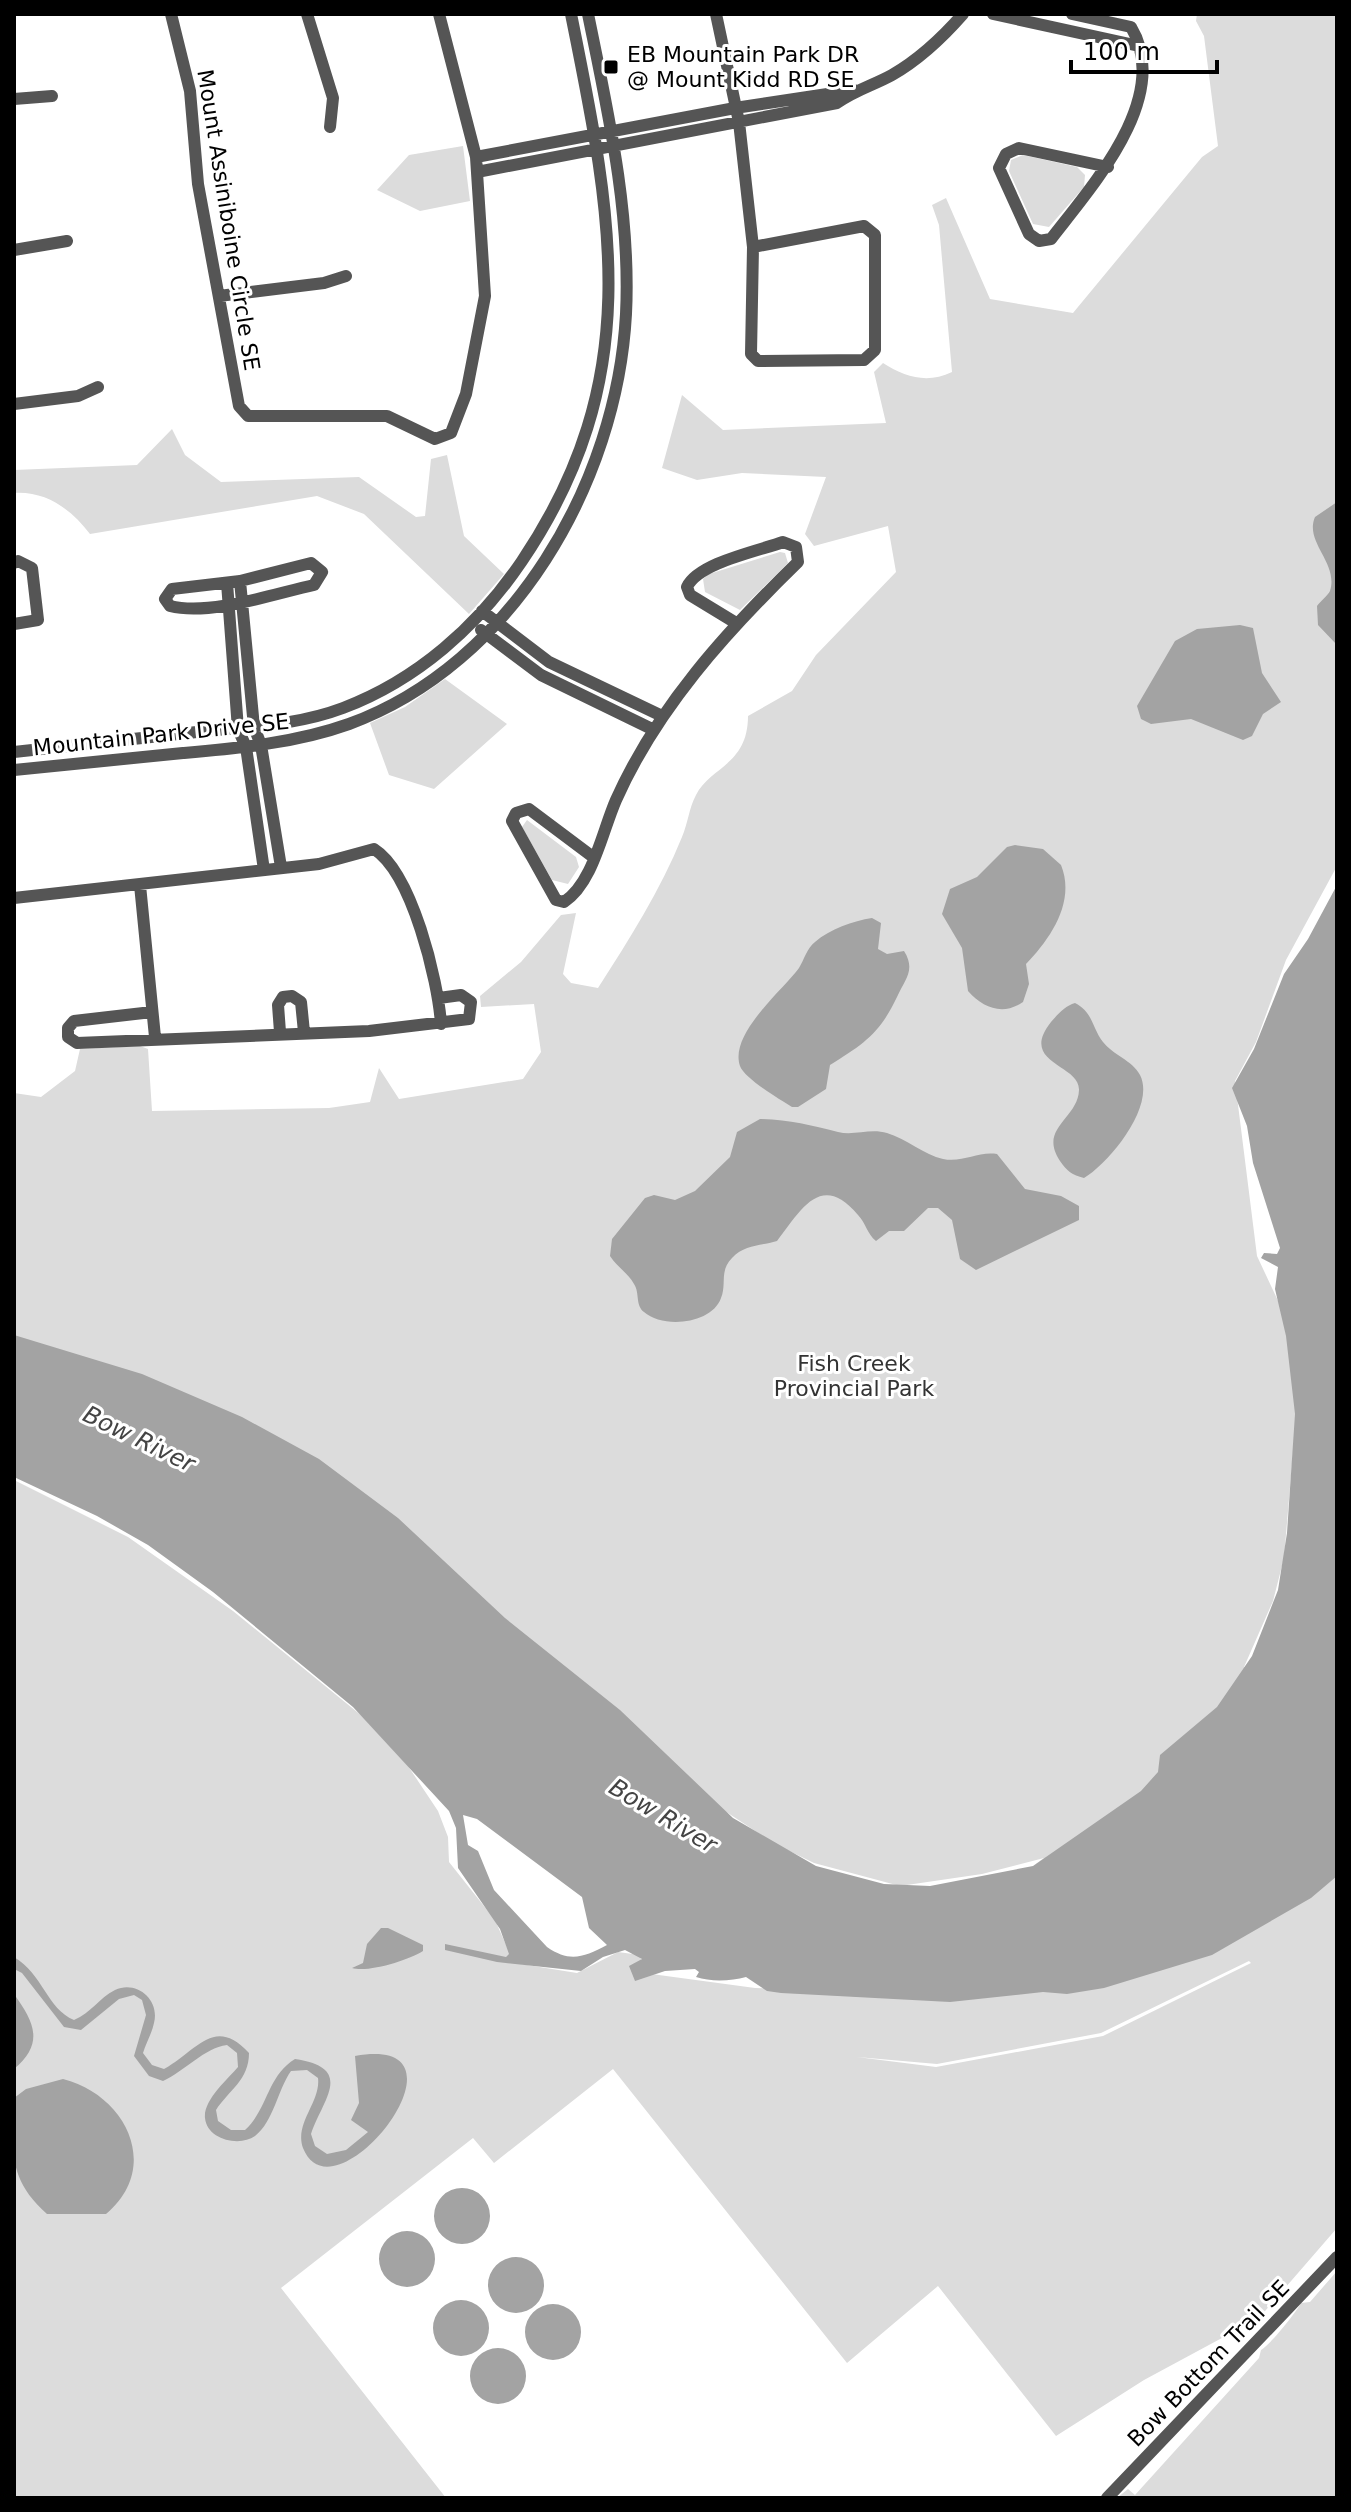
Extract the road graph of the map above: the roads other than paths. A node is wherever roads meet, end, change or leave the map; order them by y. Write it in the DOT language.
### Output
graph roads {
  1 [pos="171,14"];
  2 [pos="307,14"];
  3 [pos="439,14"];
  4 [pos="571,14"];
  5 [pos="588,14"];
  6 [pos="716,14"];
  7 [pos="963,14"];
  8 [pos="993,14"];
  9 [pos="1072,14"];
  10 [pos="1139,46"];
  11 [pos="854,90"];
  12 [pos="52,96"];
  13 [pos="14,99"];
  14 [pos="735,108"];
  15 [pos="739,122"];
  16 [pos="330,127"];
  17 [pos="612,131"];
  18 [pos="594,134"];
  19 [pos="615,147"];
  20 [pos="596,151"];
  21 [pos="476,157"];
  22 [pos="1108,167"];
  23 [pos="477,172"];
  24 [pos="67,241"];
  25 [pos="753,247"];
  26 [pos="14,250"];
  27 [pos="346,276"];
  28 [pos="219,296"];
  29 [pos="98,387"];
  30 [pos="14,404"];
  31 [pos="14,563"];
  32 [pos="233,582"];
  33 [pos="245,600"];
  34 [pos="228,604"];
  35 [pos="482,611"];
  36 [pos="472,622"];
  37 [pos="496,623"];
  38 [pos="736,623"];
  39 [pos="14,624"];
  40 [pos="485,634"];
  41 [pos="579,678"];
  42 [pos="574,692"];
  43 [pos="662,716"];
  44 [pos="254,727"];
  45 [pos="238,729"];
  46 [pos="654,730"];
  47 [pos="261,745"];
  48 [pos="246,747"];
  49 [pos="14,752"];
  50 [pos="14,770"];
  51 [pos="593,857"];
  52 [pos="281,867"];
  53 [pos="264,870"];
  54 [pos="140,885"];
  55 [pos="14,898"];
  56 [pos="439,998"];
  57 [pos="152,1012"];
  58 [pos="441,1024"];
  59 [pos="280,1032"];
  60 [pos="304,1032"];
  61 [pos="155,1037"];
  62 [pos="1337,2257"];
  63 [pos="1107,2498"];
  1 -- 28 [label="street, Mount Assiniboine Circle SE"];
  2 -- 16 [label="street"];
  3 -- 21 [label="street, Mount Assiniboine Circle SE"];
  4 -- 18 [label="street, Mountain Park Drive SE"];
  5 -- 17 [label="street, Mountain Park Drive SE"];
  6 -- 14 [label="street"];
  7 -- 11 [label="street"];
  8 -- 10 [label="street"];
  9 -- 10 [label="street"];
  10 -- 22 [label="street"];
  11 -- 14 [label="street"];
  11 -- 15 [label="street"];
  12 -- 13 [label="street"];
  14 -- 15 [label="street"];
  14 -- 17 [label="street"];
  15 -- 19 [label="street"];
  15 -- 25 [label="street"];
  17 -- 18 [label="street"];
  17 -- 19 [label="street, Mountain Park Drive SE"];
  18 -- 20 [label="street, Mountain Park Drive SE"];
  18 -- 21 [label="street"];
  19 -- 20 [label="street"];
  19 -- 37 [label="street, Mountain Park Drive SE"];
  20 -- 23 [label="street"];
  20 -- 35 [label="street, Mountain Park Drive SE"];
  21 -- 23 [label="street, Mount Assiniboine Circle SE"];
  22 -- 22 [label="street"];
  23 -- 28 [label="street, Mount Assiniboine Circle SE"];
  24 -- 26 [label="street"];
  25 -- 25 [label="street"];
  27 -- 28 [label="street"];
  29 -- 30 [label="street"];
  31 -- 39 [label="street"];
  32 -- 33 [label="street"];
  32 -- 33 [label="street"];
  32 -- 34 [label="street"];
  32 -- 34 [label="street"];
  33 -- 34 [label="street"];
  33 -- 44 [label="street"];
  34 -- 45 [label="street"];
  35 -- 36 [label="street, Mountain Park Drive SE"];
  35 -- 37 [label="street"];
  36 -- 40 [label="street"];
  36 -- 44 [label="street, Mountain Park Drive SE"];
  37 -- 40 [label="street, Mountain Park Drive SE"];
  37 -- 41 [label="street"];
  38 -- 38 [label="street"];
  38 -- 43 [label="street"];
  40 -- 42 [label="street"];
  40 -- 47 [label="street, Mountain Park Drive SE"];
  41 -- 42 [label="street"];
  41 -- 43 [label="street"];
  42 -- 46 [label="street"];
  43 -- 46 [label="street"];
  44 -- 45 [label="street, Mountain Park Drive SE"];
  44 -- 47 [label="street"];
  45 -- 48 [label="street"];
  45 -- 49 [label="street, Mountain Park Drive SE"];
  46 -- 51 [label="street"];
  47 -- 48 [label="street, Mountain Park Drive SE"];
  47 -- 52 [label="street"];
  48 -- 50 [label="street, Mountain Park Drive SE"];
  48 -- 53 [label="street"];
  51 -- 51 [label="street"];
  52 -- 53 [label="street"];
  52 -- 56 [label="street"];
  53 -- 54 [label="street"];
  54 -- 55 [label="street"];
  54 -- 57 [label="street"];
  56 -- 58 [label="street"];
  56 -- 58 [label="street"];
  57 -- 61 [label="street"];
  57 -- 61 [label="street"];
  58 -- 60 [label="street"];
  59 -- 60 [label="street"];
  59 -- 60 [label="street"];
  59 -- 61 [label="street"];
  62 -- 63 [label="street, Bow Bottom Trail SE"];
}
